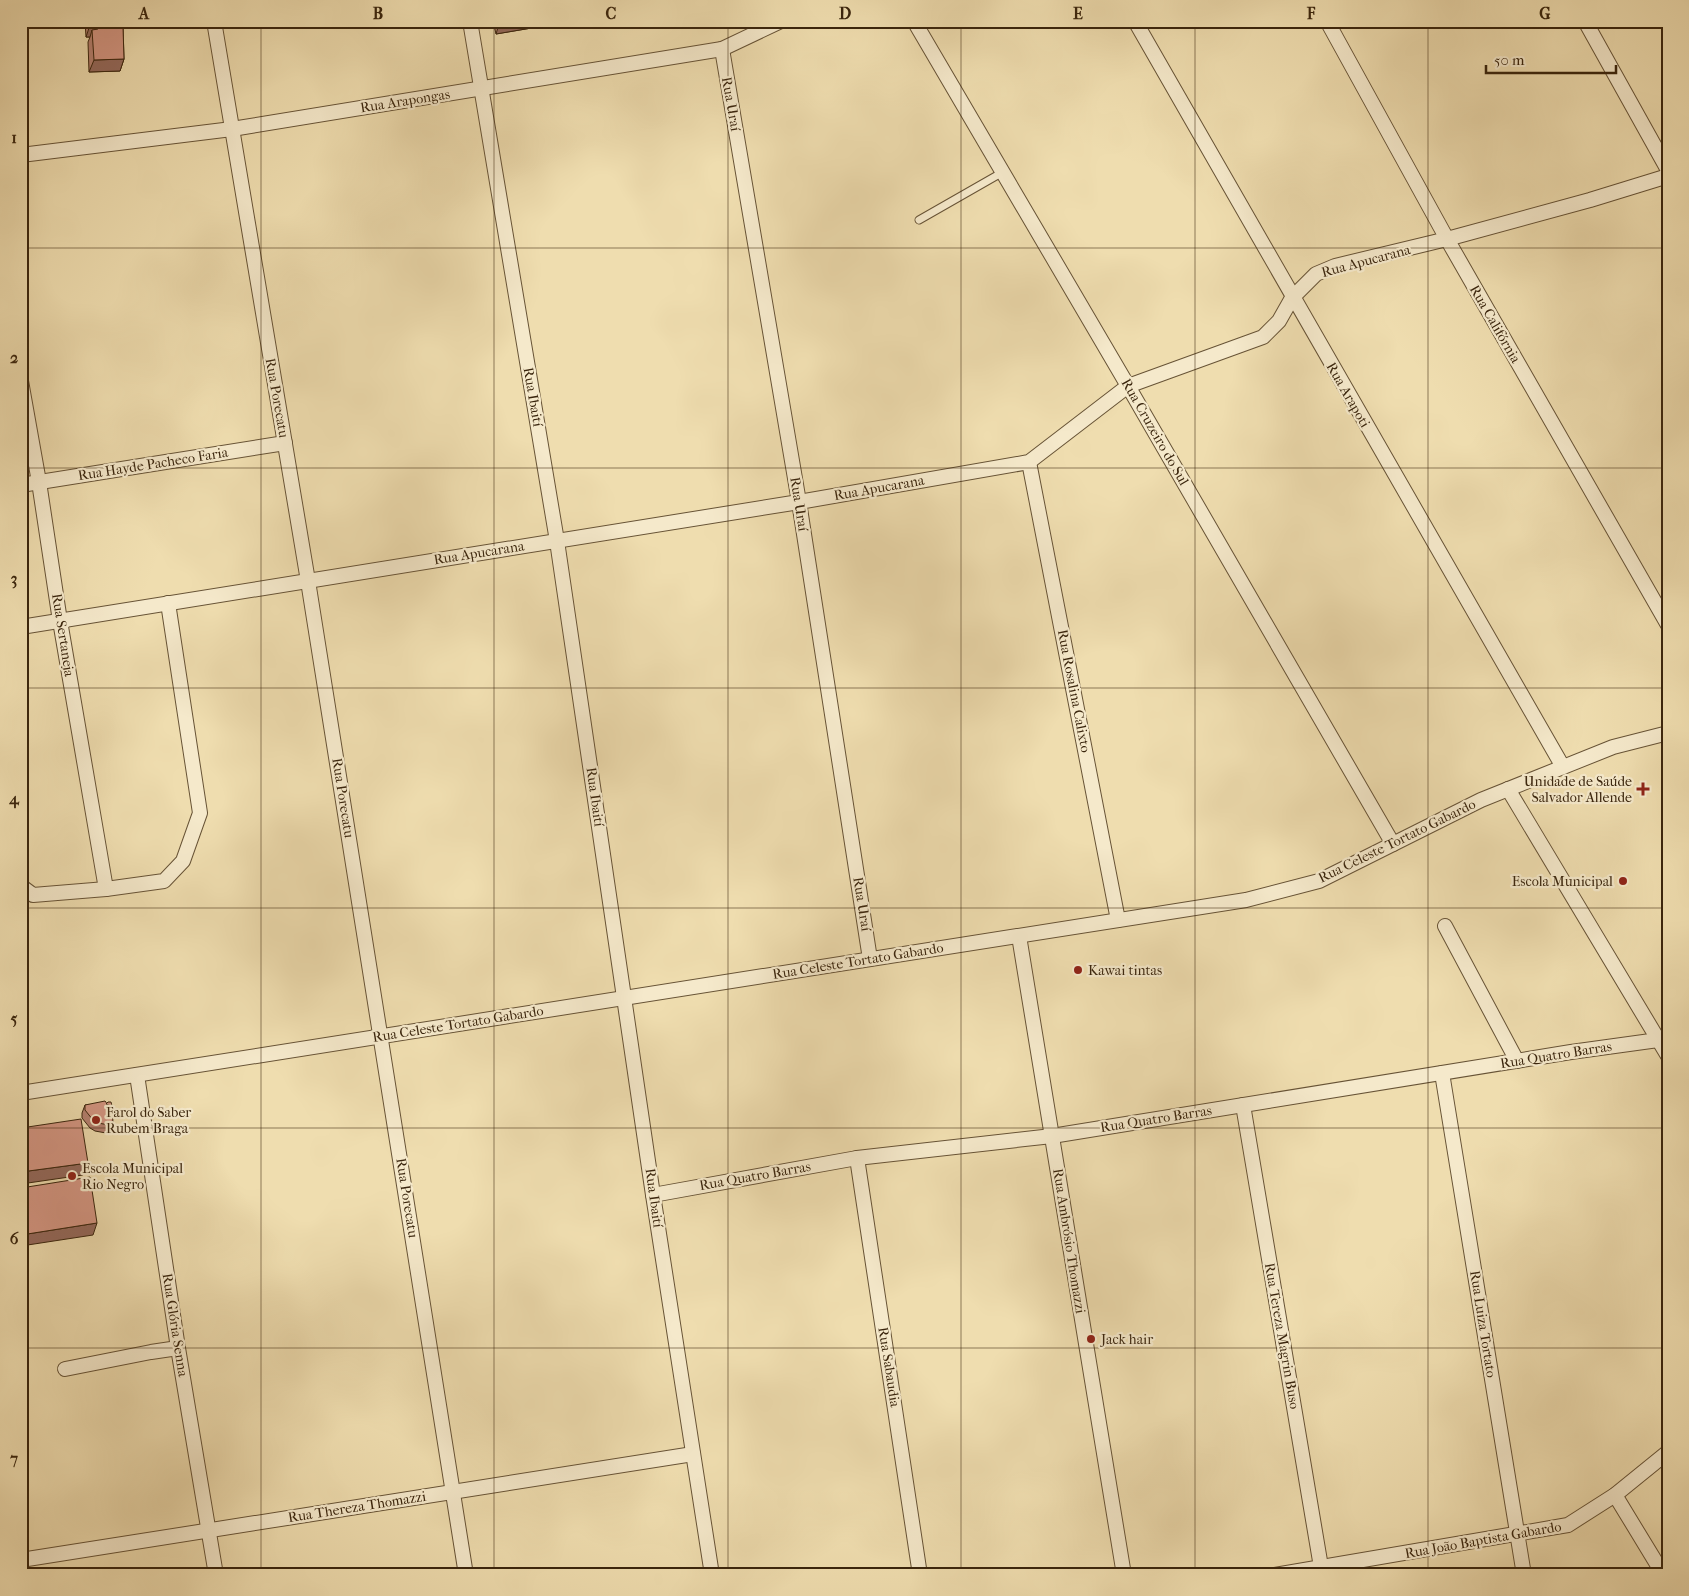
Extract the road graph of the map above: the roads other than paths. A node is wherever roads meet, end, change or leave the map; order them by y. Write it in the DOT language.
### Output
graph roads {
  1 [pos="214,21"];
  2 [pos="470,21"];
  3 [pos="781,21"];
  4 [pos="914,21"];
  5 [pos="1134,21"];
  6 [pos="1327,21"];
  7 [pos="1585,21"];
  8 [pos="722,48"];
  9 [pos="482,89"];
  10 [pos="232,129"];
  11 [pos="21,155"];
  12 [pos="1668,170"];
  13 [pos="1003,172"];
  14 [pos="1668,176"];
  15 [pos="918,220"];
  16 [pos="1447,239"];
  17 [pos="1292,298"];
  18 [pos="21,381"];
  19 [pos="1128,386"];
  20 [pos="285,443"];
  21 [pos="1030,462"];
  22 [pos="39,482"];
  23 [pos="21,485"];
  24 [pos="799,502"];
  25 [pos="557,541"];
  26 [pos="308,581"];
  27 [pos="168,603"];
  28 [pos="60,621"];
  29 [pos="1668,625"];
  30 [pos="21,627"];
  31 [pos="1668,733"];
  32 [pos="1563,767"];
  33 [pos="1508,789"];
  34 [pos="1394,844"];
  35 [pos="21,886"];
  36 [pos="106,889"];
  37 [pos="1118,920"];
  38 [pos="1445,926"];
  39 [pos="1018,936"];
  40 [pos="870,960"];
  41 [pos="625,998"];
  42 [pos="381,1036"];
  43 [pos="1658,1040"];
  44 [pos="1668,1056"];
  45 [pos="1517,1061"];
  46 [pos="1442,1073"];
  47 [pos="137,1075"];
  48 [pos="21,1093"];
  49 [pos="1243,1104"];
  50 [pos="1052,1136"];
  51 [pos="857,1158"];
  52 [pos="653,1195"];
  53 [pos="178,1348"];
  54 [pos="66,1369"];
  55 [pos="1668,1452"];
  56 [pos="693,1454"];
  57 [pos="453,1492"];
  58 [pos="1615,1494"];
  59 [pos="209,1530"];
  60 [pos="1517,1534"];
  61 [pos="21,1560"];
  62 [pos="1321,1567"];
  63 [pos="216,1575"];
  64 [pos="466,1575"];
  65 [pos="712,1575"];
  66 [pos="920,1575"];
  67 [pos="1124,1575"];
  68 [pos="1275,1575"];
  69 [pos="1524,1575"];
  70 [pos="1667,1575"];
  1 -- 10 [label="street, Rua Porecatu"];
  2 -- 9 [label="street, Rua Ibaití"];
  3 -- 8 [label="street, Rua Arapongas"];
  4 -- 13 [label="street, Rua Cruzeiro do Sul"];
  5 -- 17 [label="street, Rua Arapoti"];
  6 -- 16 [label="street, Rua Califórnia"];
  7 -- 12 [label="street"];
  8 -- 9 [label="street, Rua Arapongas"];
  8 -- 24 [label="street, Rua Uraí"];
  9 -- 10 [label="street, Rua Arapongas"];
  9 -- 25 [label="street, Rua Ibaití"];
  10 -- 11 [label="street, Rua Arapongas"];
  10 -- 20 [label="street, Rua Porecatu"];
  13 -- 15 [label="lane"];
  13 -- 19 [label="street, Rua Cruzeiro do Sul"];
  14 -- 16 [label="street, Rua Apucarana"];
  16 -- 17 [label="street, Rua Apucarana"];
  16 -- 29 [label="street, Rua Califórnia"];
  17 -- 19 [label="street, Rua Apucarana"];
  17 -- 32 [label="street, Rua Arapoti"];
  18 -- 22 [label="street, Rua Sertaneja"];
  19 -- 21 [label="street, Rua Apucarana"];
  19 -- 34 [label="street, Rua Cruzeiro do Sul"];
  20 -- 22 [label="street, Rua Hayde Pacheco Faria"];
  20 -- 26 [label="street, Rua Porecatu"];
  21 -- 24 [label="street, Rua Apucarana"];
  21 -- 37 [label="street, Rua Rosalina Calixto"];
  22 -- 23 [label="street, Rua Hayde Pacheco Faria"];
  22 -- 28 [label="street, Rua Sertaneja"];
  24 -- 25 [label="street, Rua Apucarana"];
  24 -- 40 [label="street, Rua Uraí"];
  25 -- 26 [label="street, Rua Apucarana"];
  25 -- 41 [label="street, Rua Ibaití"];
  26 -- 27 [label="street, Rua Apucarana"];
  26 -- 42 [label="street, Rua Porecatu"];
  27 -- 28 [label="street, Rua Apucarana"];
  27 -- 36 [label="street"];
  28 -- 30 [label="street, Rua Apucarana"];
  28 -- 36 [label="street, Rua Sertaneja"];
  31 -- 32 [label="street, Rua Celeste Tortato Gabardo"];
  32 -- 33 [label="street, Rua Celeste Tortato Gabardo"];
  33 -- 34 [label="street, Rua Celeste Tortato Gabardo"];
  33 -- 43 [label="street"];
  34 -- 37 [label="street, Rua Celeste Tortato Gabardo"];
  35 -- 36 [label="street"];
  37 -- 39 [label="street, Rua Celeste Tortato Gabardo"];
  38 -- 45 [label="street"];
  39 -- 40 [label="street, Rua Celeste Tortato Gabardo"];
  39 -- 50 [label="street, Rua Ambrósio Thomazzi"];
  40 -- 41 [label="street, Rua Celeste Tortato Gabardo"];
  41 -- 42 [label="street, Rua Celeste Tortato Gabardo"];
  41 -- 52 [label="street, Rua Ibaití"];
  42 -- 47 [label="street, Rua Celeste Tortato Gabardo"];
  42 -- 57 [label="street, Rua Porecatu"];
  43 -- 44 [label="street"];
  43 -- 45 [label="street, Rua Quatro Barras"];
  45 -- 46 [label="street, Rua Quatro Barras"];
  46 -- 49 [label="street, Rua Quatro Barras"];
  46 -- 60 [label="street, Rua Luiza Tortato"];
  47 -- 48 [label="street, Rua Celeste Tortato Gabardo"];
  47 -- 53 [label="street, Rua Glória Senna"];
  49 -- 50 [label="street, Rua Quatro Barras"];
  49 -- 62 [label="street, Rua Tereza Magrin Buso"];
  50 -- 51 [label="street, Rua Quatro Barras"];
  50 -- 67 [label="street, Rua Ambrósio Thomazzi"];
  51 -- 52 [label="street, Rua Quatro Barras"];
  51 -- 66 [label="street, Rua Sabaudia"];
  52 -- 56 [label="street, Rua Ibaití"];
  53 -- 54 [label="street"];
  53 -- 59 [label="street, Rua Glória Senna"];
  55 -- 58 [label="street, Rua João Baptista Gabardo"];
  56 -- 57 [label="street, Rua Thereza Thomazzi"];
  56 -- 65 [label="street, Rua Ibaití"];
  57 -- 59 [label="street, Rua Thereza Thomazzi"];
  57 -- 64 [label="street, Rua Porecatu"];
  58 -- 60 [label="street, Rua João Baptista Gabardo"];
  58 -- 70 [label="street"];
  59 -- 61 [label="street, Rua Thereza Thomazzi"];
  59 -- 63 [label="street, Rua Glória Senna"];
  60 -- 62 [label="street, Rua João Baptista Gabardo"];
  60 -- 69 [label="street, Rua Luiza Tortato"];
  62 -- 68 [label="street, Rua João Baptista Gabardo"];
}
